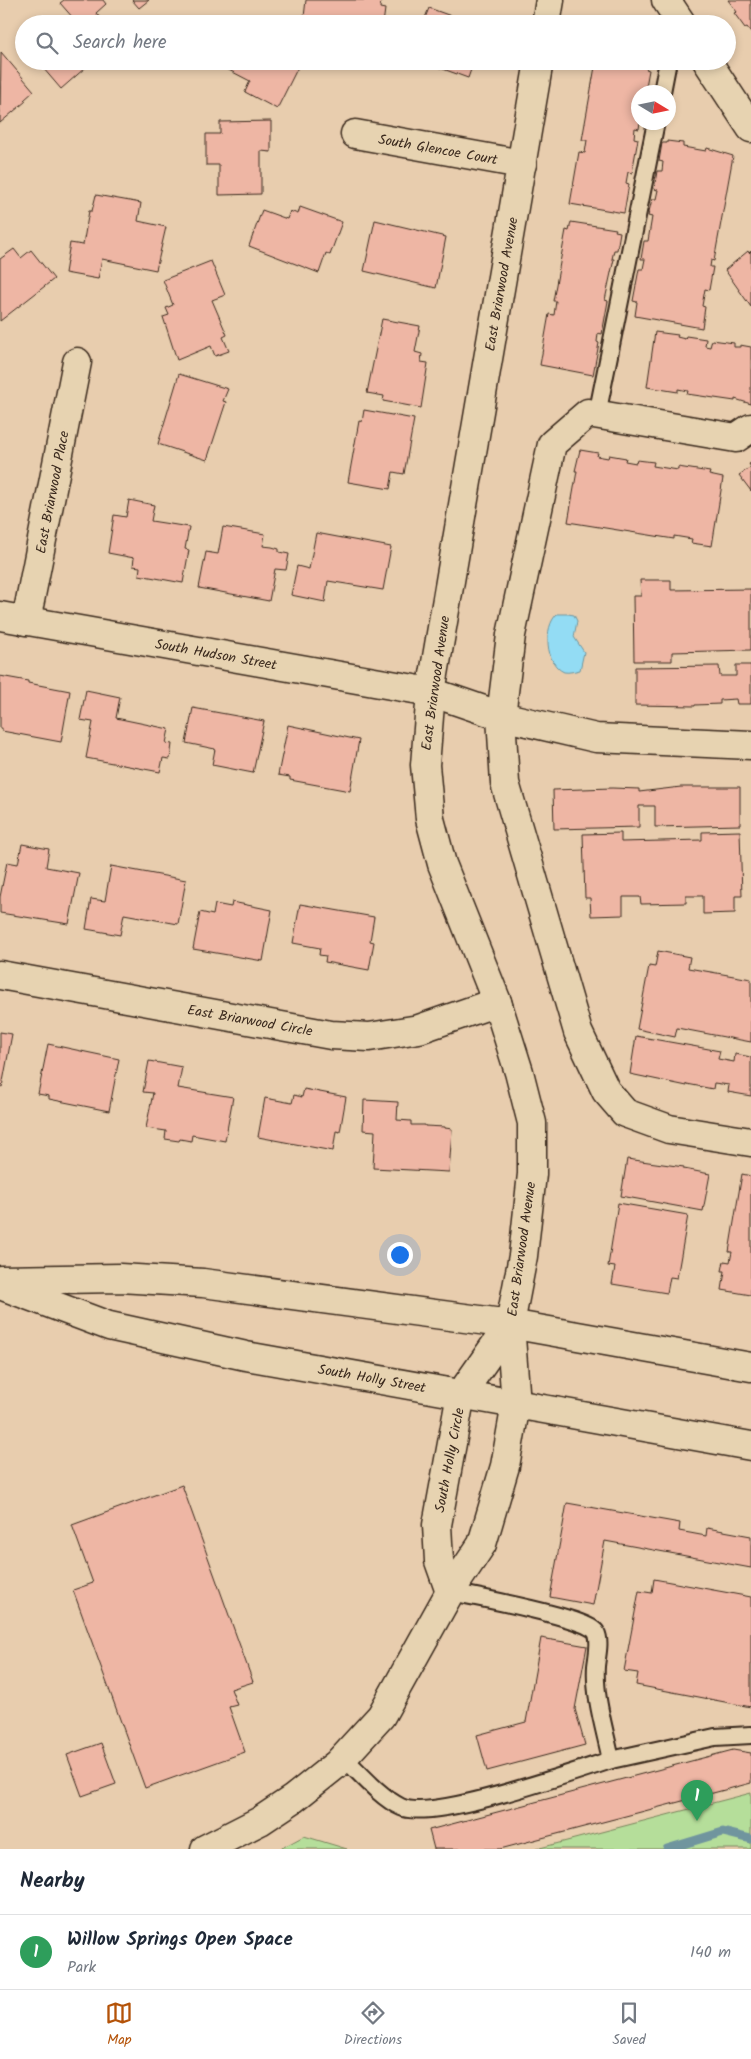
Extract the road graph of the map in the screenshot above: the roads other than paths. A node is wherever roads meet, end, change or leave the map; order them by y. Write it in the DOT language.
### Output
graph roads {
  1 [pos="550,0"];
  2 [pos="548,15"];
  3 [pos="538,70"];
  4 [pos="666,70"];
  5 [pos="713,70"];
  6 [pos="663,85"];
  7 [pos="751,128"];
  8 [pos="654,130"];
  9 [pos="355,134"];
  10 [pos="522,164"];
  11 [pos="77,362"];
  12 [pos="597,415"];
  13 [pos="751,428"];
  14 [pos="0,616"];
  15 [pos="26,621"];
  16 [pos="431,692"];
  17 [pos="501,716"];
  18 [pos="751,745"];
  19 [pos="0,975"];
  20 [pos="497,1002"];
  21 [pos="751,1142"];
  22 [pos="0,1280"];
  23 [pos="0,1285"];
  24 [pos="510,1324"];
  25 [pos="751,1367"];
  26 [pos="461,1394"];
  27 [pos="516,1404"];
  28 [pos="751,1446"];
  29 [pos="450,1592"];
  30 [pos="751,1735"];
  31 [pos="343,1757"];
  32 [pos="611,1760"];
  33 [pos="205,1849"];
  1 -- 2 [label="street"];
  3 -- 10 [label="street, East Briarwood Avenue"];
  4 -- 6 [label="lane"];
  5 -- 7 [label="street"];
  8 -- 12 [label="lane"];
  9 -- 10 [label="street, South Glencoe Court"];
  10 -- 16 [label="street, East Briarwood Avenue"];
  11 -- 15 [label="street, East Briarwood Place"];
  12 -- 13 [label="street"];
  12 -- 17 [label="street"];
  14 -- 15 [label="street, South Hudson Street"];
  15 -- 16 [label="street, South Hudson Street"];
  16 -- 17 [label="street, South Hudson Street"];
  16 -- 20 [label="street, East Briarwood Avenue"];
  17 -- 18 [label="street, South Hudson Street"];
  17 -- 21 [label="street"];
  19 -- 20 [label="street, East Briarwood Circle"];
  20 -- 24 [label="street, East Briarwood Avenue"];
  22 -- 24 [label="street"];
  23 -- 26 [label="street, South Holly Street"];
  24 -- 25 [label="street"];
  24 -- 26 [label="street, South Holly Circle"];
  24 -- 27 [label="street"];
  26 -- 27 [label="street, South Holly Street"];
  26 -- 29 [label="street, South Holly Circle"];
  27 -- 28 [label="street, South Holly Street"];
  27 -- 29 [label="street"];
  29 -- 31 [label="street"];
  29 -- 32 [label="lane"];
  30 -- 32 [label="lane"];
  31 -- 32 [label="lane"];
  31 -- 33 [label="street"];
}
